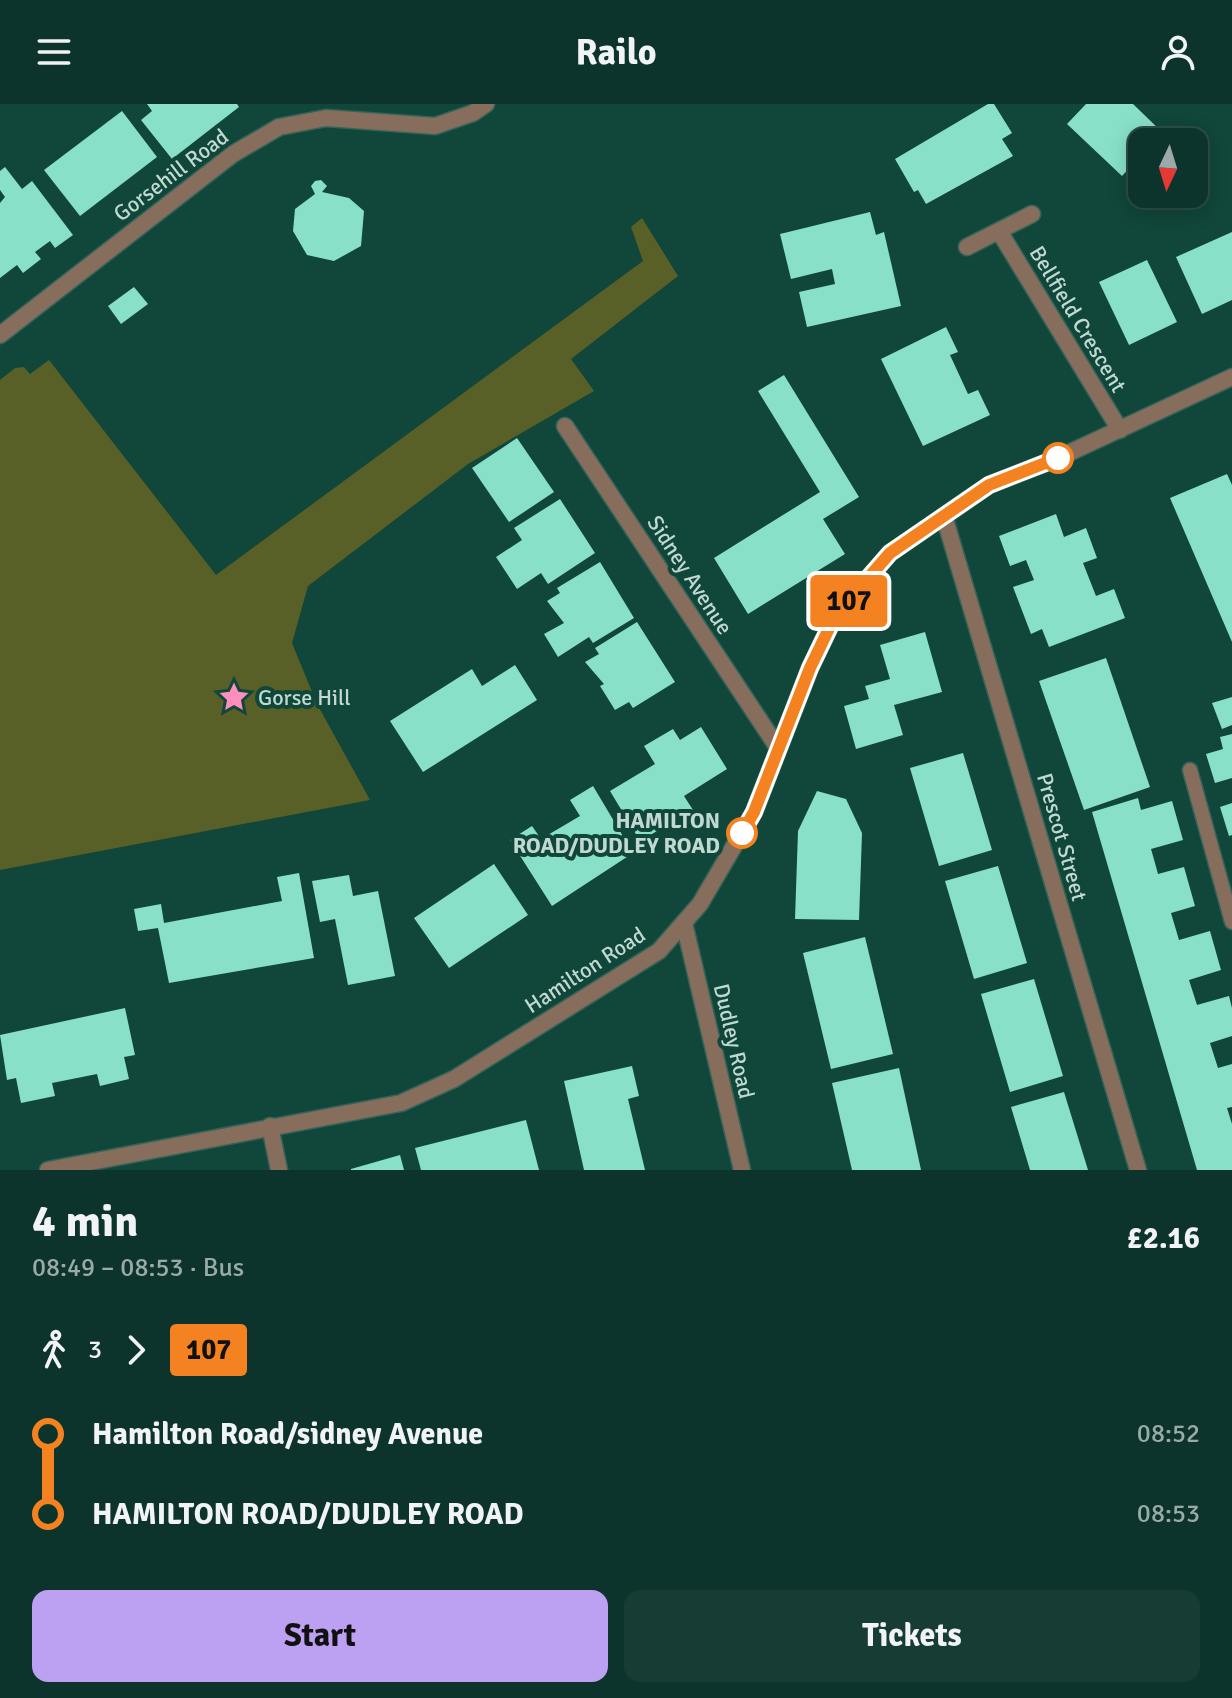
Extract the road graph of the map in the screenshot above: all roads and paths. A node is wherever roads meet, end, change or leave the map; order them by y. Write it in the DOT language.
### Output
graph roads {
  1 [pos="486,104"];
  2 [pos="1032,214"];
  3 [pos="999,231"];
  4 [pos="967,247"];
  5 [pos="0,335"];
  6 [pos="1232,377"];
  7 [pos="565,426"];
  8 [pos="1120,430"];
  9 [pos="944,516"];
  10 [pos="778,748"];
  11 [pos="1190,770"];
  12 [pos="1232,922"];
  13 [pos="684,923"];
  14 [pos="270,1126"];
  15 [pos="48,1170"];
  16 [pos="279,1170"];
  17 [pos="742,1170"];
  18 [pos="1138,1170"];
  1 -- 5 [label="street, Gorsehill Road"];
  2 -- 3 [label="street, Bellfield Crescent"];
  3 -- 4 [label="street, Bellfield Crescent"];
  3 -- 8 [label="street, Bellfield Crescent"];
  6 -- 8 [label="street, Hamilton Road"];
  7 -- 10 [label="street, Sidney Avenue"];
  8 -- 9 [label="street, Hamilton Road"];
  9 -- 10 [label="street, Hamilton Road"];
  9 -- 18 [label="street, Prescot Street"];
  10 -- 13 [label="street, Hamilton Road"];
  11 -- 12 [label="lane"];
  13 -- 14 [label="street, Hamilton Road"];
  13 -- 17 [label="street, Dudley Road"];
  14 -- 15 [label="street, Hamilton Road"];
  14 -- 16 [label="street"];
}
